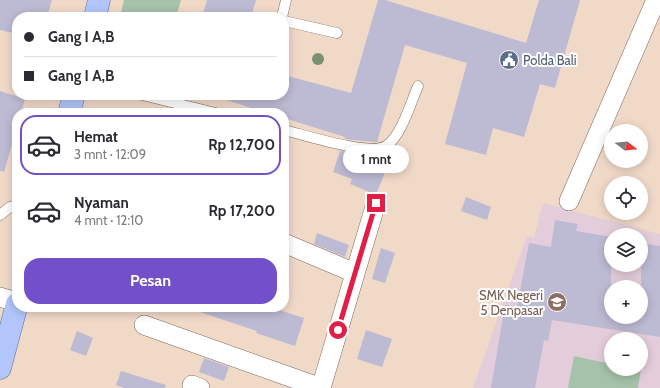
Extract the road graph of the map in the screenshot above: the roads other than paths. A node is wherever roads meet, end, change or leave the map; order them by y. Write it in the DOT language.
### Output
graph roads {
  1 [pos="99,0"];
  2 [pos="286,0"];
  3 [pos="656,0"];
  4 [pos="96,12"];
  5 [pos="283,12"];
  6 [pos="289,22"];
  7 [pos="337,33"];
  8 [pos="418,86"];
  9 [pos="163,100"];
  10 [pos="195,108"];
  11 [pos="289,131"];
  12 [pos="569,201"];
  13 [pos="376,203"];
  14 [pos="12,206"];
  15 [pos="0,215"];
  16 [pos="289,245"];
  17 [pos="355,273"];
  18 [pos="0,298"];
  19 [pos="12,302"];
  20 [pos="15,312"];
  21 [pos="144,325"];
  22 [pos="0,368"];
  23 [pos="321,388"];
  1 -- 4 [label="main road"];
  2 -- 5 [label="lane"];
  3 -- 12 [label="street"];
  6 -- 7 [label="lane"];
  8 -- 11 [label="lane"];
  9 -- 10 [label="lane"];
  13 -- 17 [label="street"];
  14 -- 15 [label="lane"];
  16 -- 17 [label="street"];
  17 -- 23 [label="street"];
  18 -- 19 [label="street"];
  20 -- 22 [label="main road"];
  21 -- 23 [label="street"];
}
